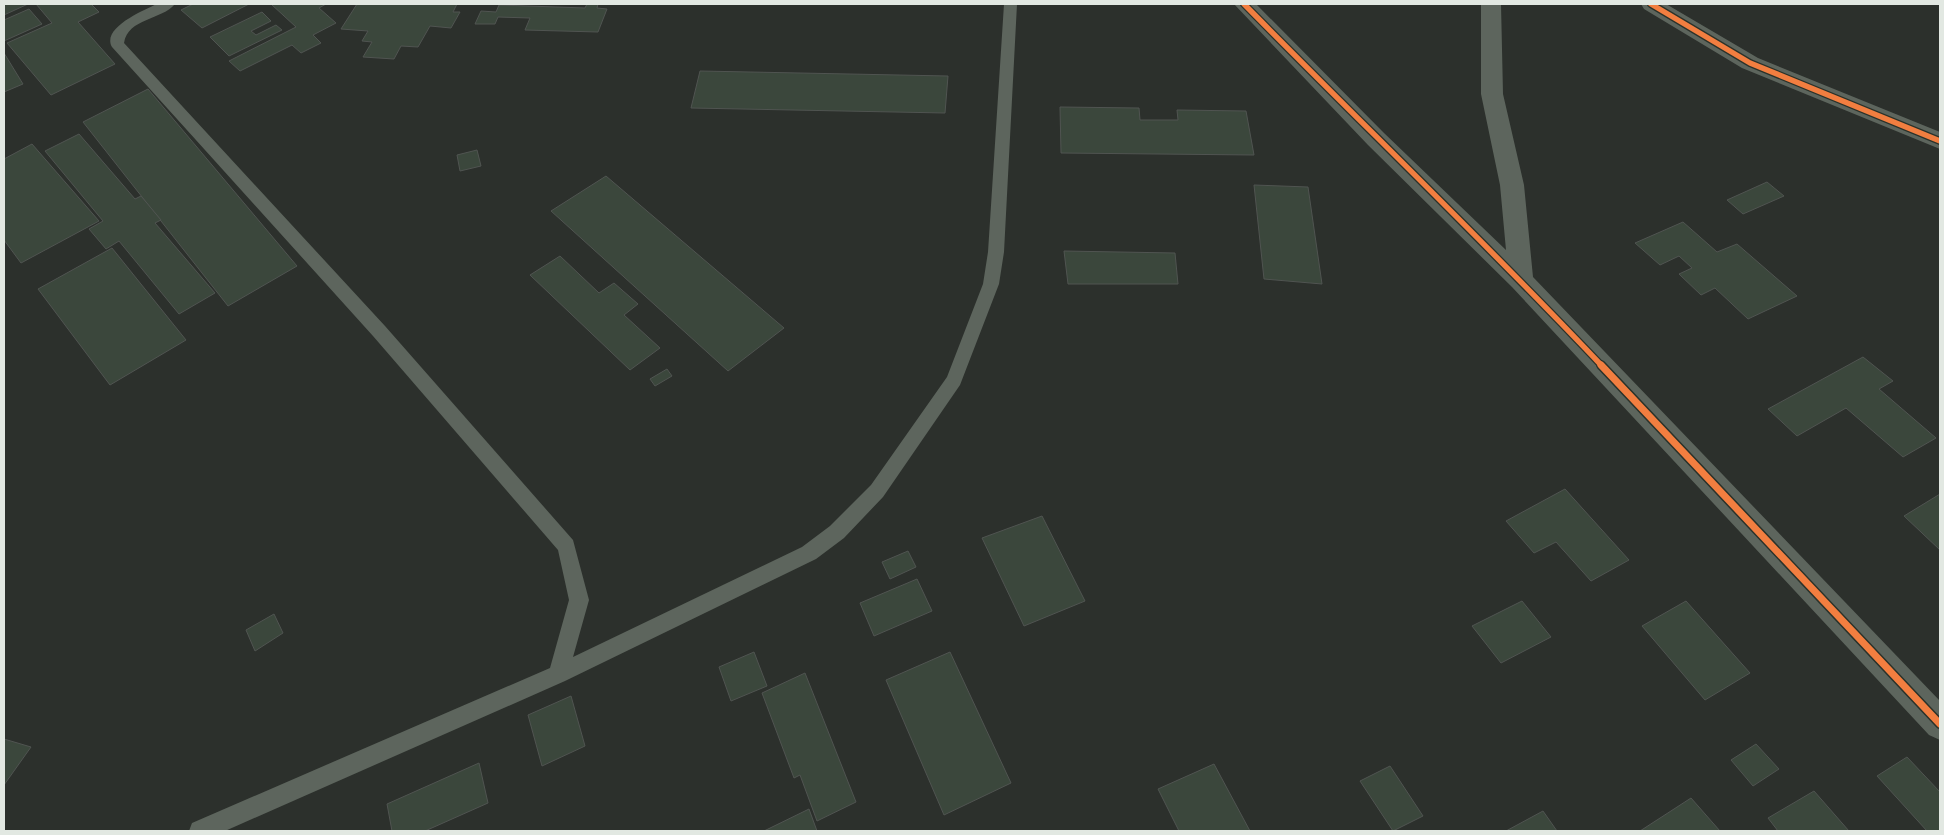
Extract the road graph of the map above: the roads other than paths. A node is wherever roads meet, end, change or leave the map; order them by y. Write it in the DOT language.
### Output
graph roads {
  1 [pos="168,4"];
  2 [pos="1011,4"];
  3 [pos="1244,4"];
  4 [pos="1491,4"];
  5 [pos="1652,4"];
  6 [pos="1940,142"];
  7 [pos="1521,280"];
  8 [pos="558,674"];
  9 [pos="1940,724"];
  10 [pos="200,831"];
  1 -- 8 [label="lane"];
  2 -- 8 [label="lane"];
  3 -- 7 [label="street"];
  4 -- 7 [label="street"];
  5 -- 6 [label="street"];
  7 -- 9 [label="street"];
  8 -- 10 [label="lane"];
}
